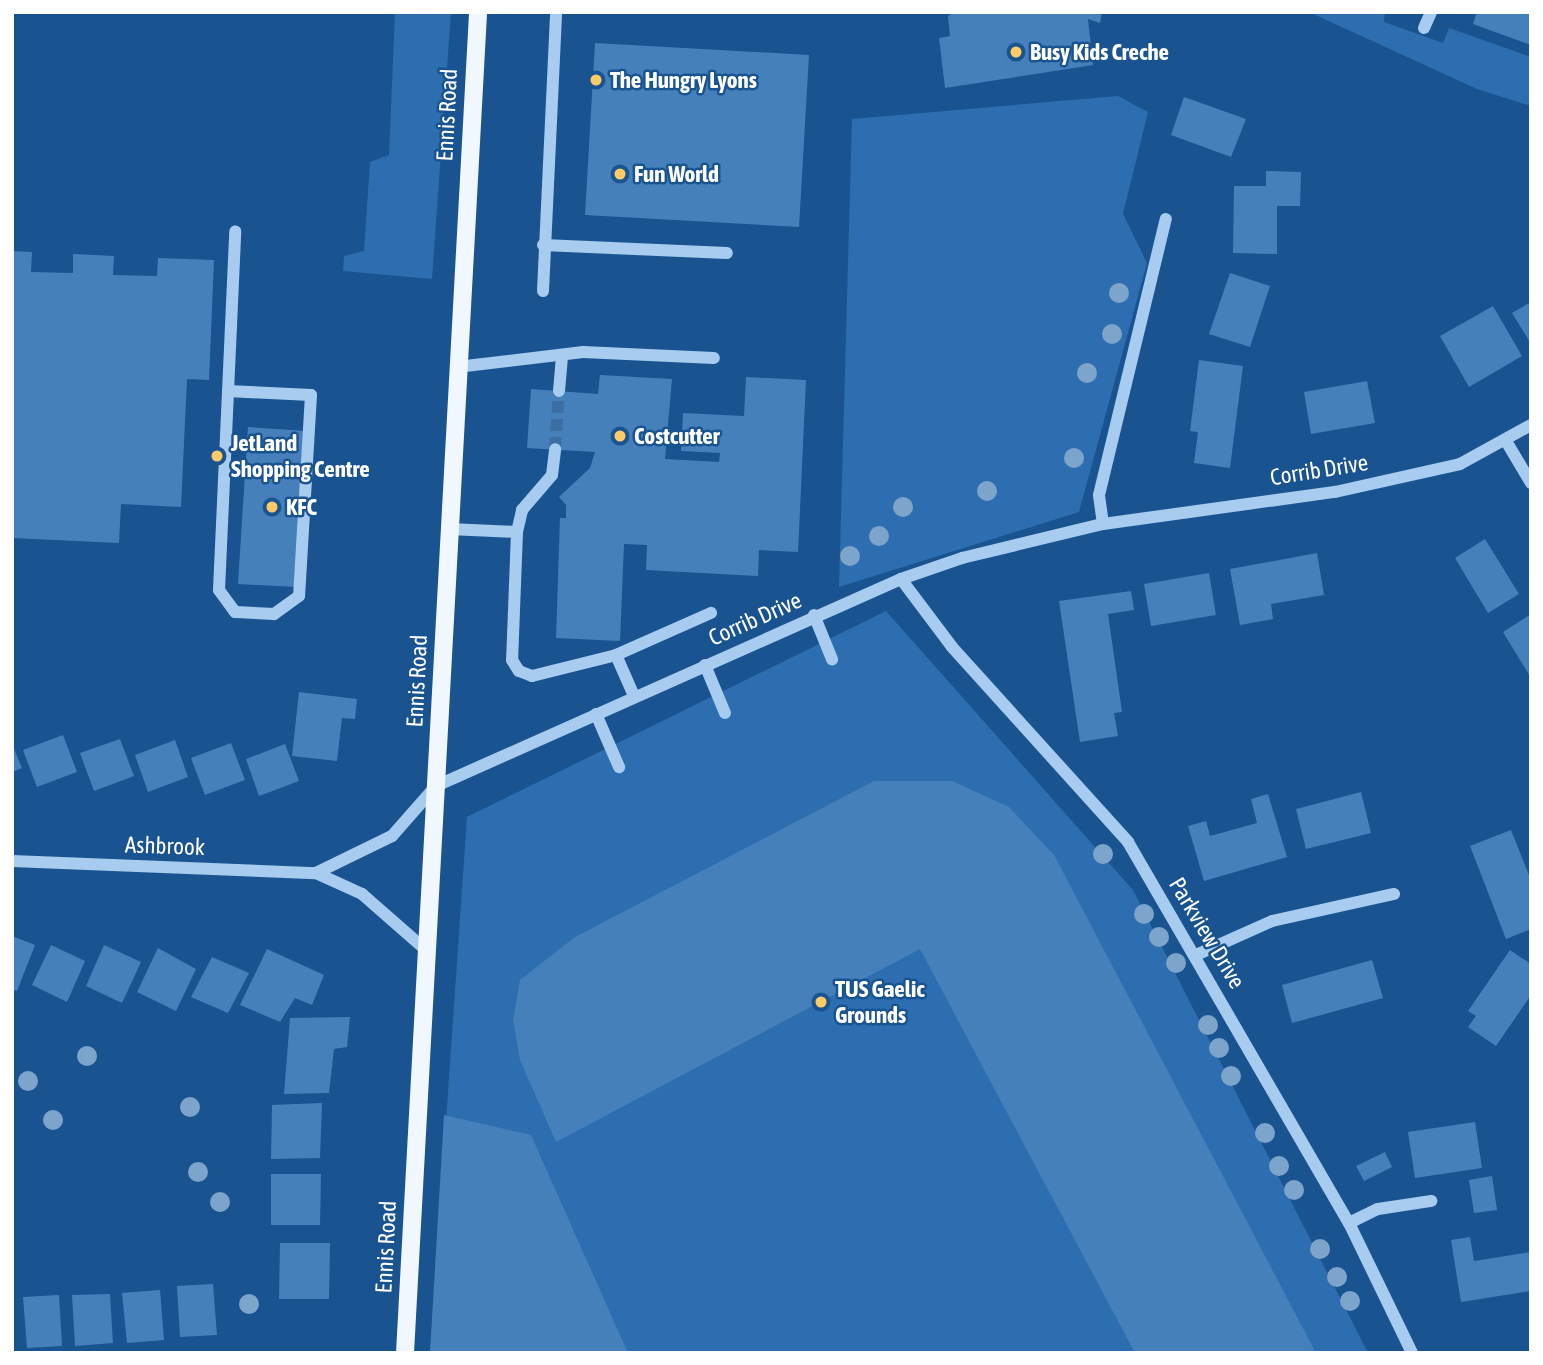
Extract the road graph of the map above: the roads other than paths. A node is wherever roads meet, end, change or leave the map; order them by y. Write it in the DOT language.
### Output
graph roads {
  1 [pos="478,12"];
  2 [pos="556,12"];
  3 [pos="1431,12"];
  4 [pos="1424,28"];
  5 [pos="1166,219"];
  6 [pos="235,232"];
  7 [pos="543,245"];
  8 [pos="727,253"];
  9 [pos="543,291"];
  10 [pos="562,356"];
  11 [pos="714,358"];
  12 [pos="457,367"];
  13 [pos="228,391"];
  14 [pos="559,391"];
  15 [pos="1531,425"];
  16 [pos="1506,441"];
  17 [pos="555,449"];
  18 [pos="1531,482"];
  19 [pos="1103,524"];
  20 [pos="449,528"];
  21 [pos="517,532"];
  22 [pos="901,579"];
  23 [pos="711,613"];
  24 [pos="814,615"];
  25 [pos="616,655"];
  26 [pos="832,659"];
  27 [pos="705,665"];
  28 [pos="634,696"];
  29 [pos="725,713"];
  30 [pos="596,714"];
  31 [pos="619,768"];
  32 [pos="436,786"];
  33 [pos="12,861"];
  34 [pos="316,873"];
  35 [pos="1394,894"];
  36 [pos="426,950"];
  37 [pos="1196,955"];
  38 [pos="1432,1202"];
  39 [pos="1349,1223"];
  40 [pos="405,1353"];
  41 [pos="1412,1353"];
  1 -- 12 [label="main road, Ennis Road"];
  2 -- 7 [label="street"];
  3 -- 4 [label="street"];
  5 -- 19 [label="street"];
  6 -- 13 [label="street"];
  7 -- 8 [label="street"];
  7 -- 9 [label="street"];
  10 -- 11 [label="street"];
  10 -- 12 [label="street"];
  10 -- 14 [label="street"];
  12 -- 20 [label="main road, Ennis Road"];
  13 -- 13 [label="street"];
  15 -- 16 [label="street, Corrib Drive"];
  16 -- 18 [label="street"];
  16 -- 19 [label="street, Corrib Drive"];
  17 -- 21 [label="street"];
  19 -- 22 [label="street, Corrib Drive"];
  20 -- 21 [label="street"];
  20 -- 32 [label="main road, Ennis Road"];
  21 -- 25 [label="street"];
  22 -- 24 [label="street, Corrib Drive"];
  22 -- 37 [label="street, Parkview Drive"];
  23 -- 25 [label="street"];
  24 -- 26 [label="street"];
  24 -- 27 [label="street, Corrib Drive"];
  25 -- 28 [label="street"];
  27 -- 28 [label="street, Corrib Drive"];
  27 -- 29 [label="street"];
  28 -- 30 [label="street, Corrib Drive"];
  30 -- 31 [label="street"];
  30 -- 32 [label="street, Corrib Drive"];
  32 -- 34 [label="street, Ashbrook"];
  32 -- 36 [label="main road, Ennis Road"];
  33 -- 34 [label="street, Ashbrook"];
  34 -- 36 [label="street, Ashbrook"];
  35 -- 37 [label="street"];
  36 -- 40 [label="main road, Ennis Road"];
  37 -- 39 [label="street, Parkview Drive"];
  38 -- 39 [label="street"];
  39 -- 41 [label="street, Parkview Drive"];
}
